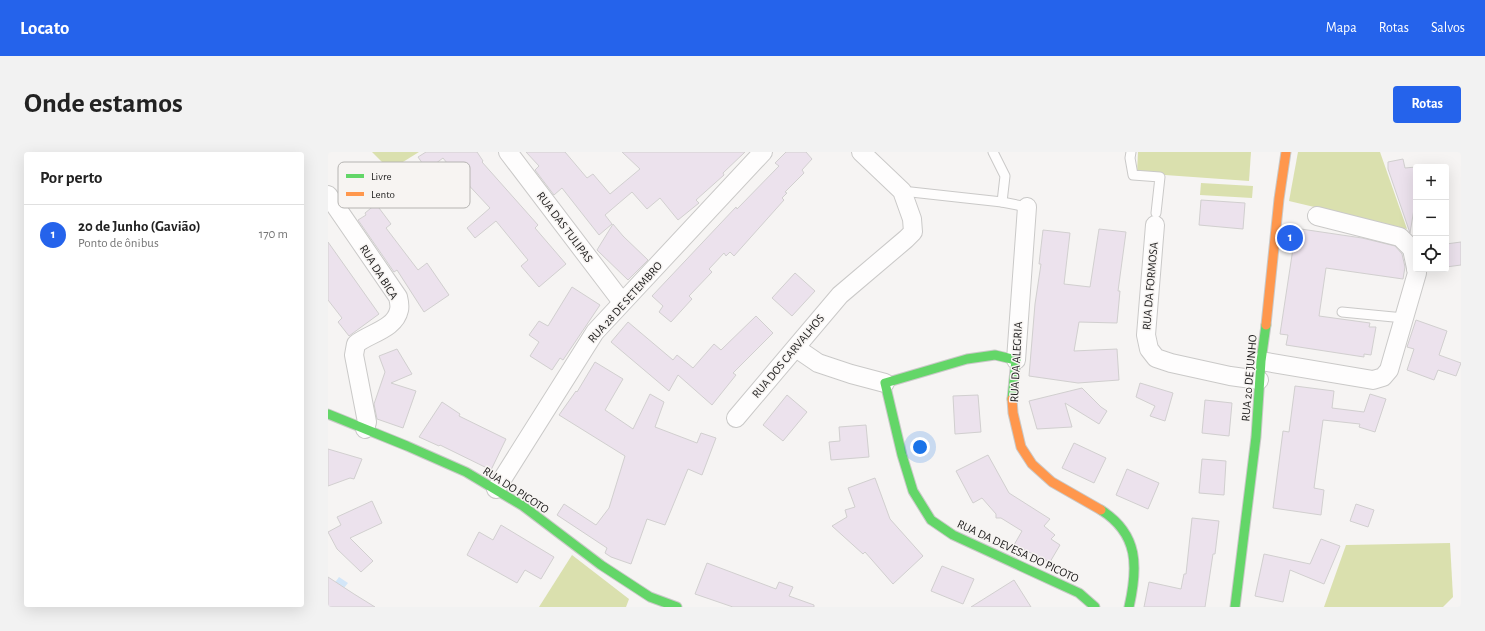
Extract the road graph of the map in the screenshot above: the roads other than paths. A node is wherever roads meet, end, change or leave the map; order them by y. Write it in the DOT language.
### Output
graph roads {
  1 [pos="508,152"];
  2 [pos="763,152"];
  3 [pos="861,152"];
  4 [pos="993,152"];
  5 [pos="1131,152"];
  6 [pos="1286,152"];
  7 [pos="902,191"];
  8 [pos="328,195"];
  9 [pos="1002,202"];
  10 [pos="1027,208"];
  11 [pos="1317,216"];
  12 [pos="1156,219"];
  13 [pos="1413,254"];
  14 [pos="1417,272"];
  15 [pos="622,302"];
  16 [pos="1342,312"];
  17 [pos="1404,318"];
  18 [pos="796,348"];
  19 [pos="1016,360"];
  20 [pos="1261,361"];
  21 [pos="1259,380"];
  22 [pos="885,383"];
  23 [pos="328,414"];
  24 [pos="736,418"];
  25 [pos="365,429"];
  26 [pos="496,489"];
  27 [pos="650,597"];
  28 [pos="646,607"];
  29 [pos="678,607"];
  30 [pos="1095,607"];
  31 [pos="1129,607"];
  32 [pos="1235,607"];
  1 -- 15 [label="street, RUA DAS TULIPAS"];
  2 -- 15 [label="street, RUA 28 DE SETEMBRO"];
  3 -- 7 [label="street"];
  4 -- 9 [label="lane"];
  5 -- 12 [label="lane"];
  6 -- 20 [label="street, RUA 20 DE JUNHO"];
  7 -- 9 [label="lane"];
  7 -- 18 [label="street, RUA DOS CARVALHOS"];
  8 -- 25 [label="street, RUA DA BICA"];
  9 -- 10 [label="lane"];
  10 -- 19 [label="street, RUA DA ALEGRIA"];
  11 -- 13 [label="street"];
  12 -- 21 [label="street, RUA DA FORMOSA"];
  14 -- 17 [label="street"];
  15 -- 26 [label="street, RUA 28 DE SETEMBRO"];
  16 -- 17 [label="lane"];
  17 -- 20 [label="street"];
  18 -- 22 [label="street"];
  18 -- 24 [label="street, RUA DOS CARVALHOS"];
  19 -- 22 [label="street"];
  19 -- 31 [label="street, RUA DA ALEGRIA"];
  20 -- 21 [label="street, RUA 20 DE JUNHO"];
  21 -- 32 [label="street, RUA 20 DE JUNHO"];
  22 -- 30 [label="street, RUA DA DEVESA DO PICOTO"];
  23 -- 25 [label="street, RUA DO PICOTO"];
  25 -- 26 [label="street, RUA DO PICOTO"];
  26 -- 27 [label="street, RUA DO PICOTO"];
  27 -- 28 [label="street"];
  27 -- 29 [label="street, RUA DO PICOTO"];
}
